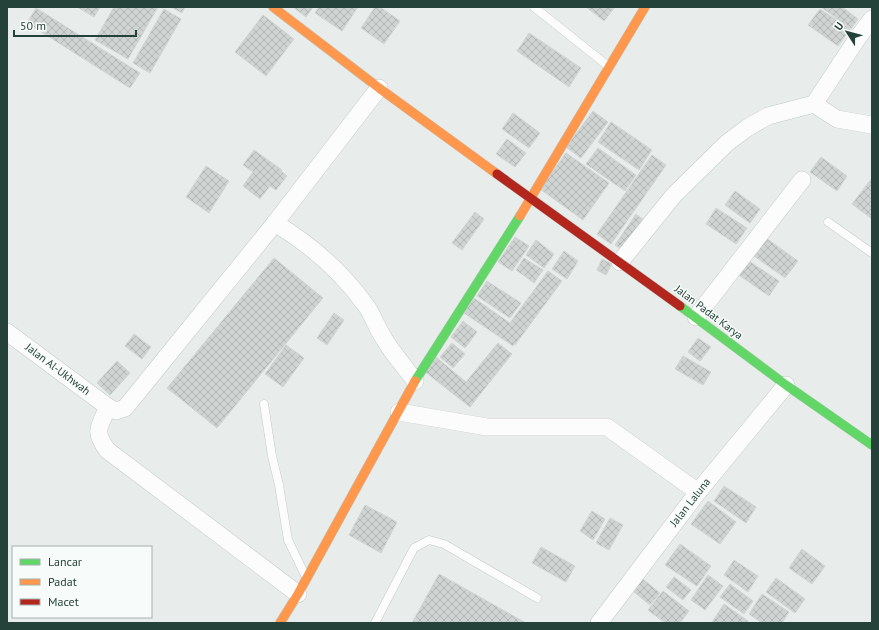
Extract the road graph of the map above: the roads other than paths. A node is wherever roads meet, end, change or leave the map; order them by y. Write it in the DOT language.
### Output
graph roads {
  1 [pos="273,7"];
  2 [pos="534,7"];
  3 [pos="645,7"];
  4 [pos="872,19"];
  5 [pos="609,67"];
  6 [pos="379,88"];
  7 [pos="814,104"];
  8 [pos="872,125"];
  9 [pos="802,180"];
  10 [pos="531,199"];
  11 [pos="828,222"];
  12 [pos="276,224"];
  13 [pos="872,253"];
  14 [pos="620,262"];
  15 [pos="696,317"];
  16 [pos="7,332"];
  17 [pos="415,381"];
  18 [pos="786,384"];
  19 [pos="264,404"];
  20 [pos="108,407"];
  21 [pos="399,412"];
  22 [pos="872,445"];
  23 [pos="698,492"];
  24 [pos="306,578"];
  25 [pos="298,594"];
  26 [pos="537,598"];
  27 [pos="280,623"];
  28 [pos="375,623"];
  29 [pos="599,623"];
  1 -- 6 [label="street, Jalan Padat Karya"];
  2 -- 5 [label="lane"];
  3 -- 5 [label="street"];
  4 -- 7 [label="street"];
  5 -- 10 [label="street"];
  6 -- 10 [label="street, Jalan Padat Karya"];
  6 -- 12 [label="street"];
  7 -- 8 [label="street"];
  7 -- 14 [label="street"];
  9 -- 15 [label="street"];
  10 -- 14 [label="street, Jalan Padat Karya"];
  10 -- 17 [label="street"];
  11 -- 13 [label="lane"];
  12 -- 17 [label="street"];
  12 -- 20 [label="street"];
  14 -- 15 [label="street, Jalan Padat Karya"];
  15 -- 18 [label="street, Jalan Padat Karya"];
  16 -- 20 [label="street, Jalan Al-Ukhwah"];
  17 -- 21 [label="street"];
  18 -- 22 [label="street, Jalan Padat Karya"];
  18 -- 23 [label="street, Jalan Laluna"];
  19 -- 24 [label="lane"];
  20 -- 25 [label="street"];
  21 -- 23 [label="street"];
  21 -- 24 [label="street"];
  23 -- 29 [label="street, Jalan Laluna"];
  24 -- 25 [label="street"];
  25 -- 27 [label="street"];
  26 -- 28 [label="lane"];
}
